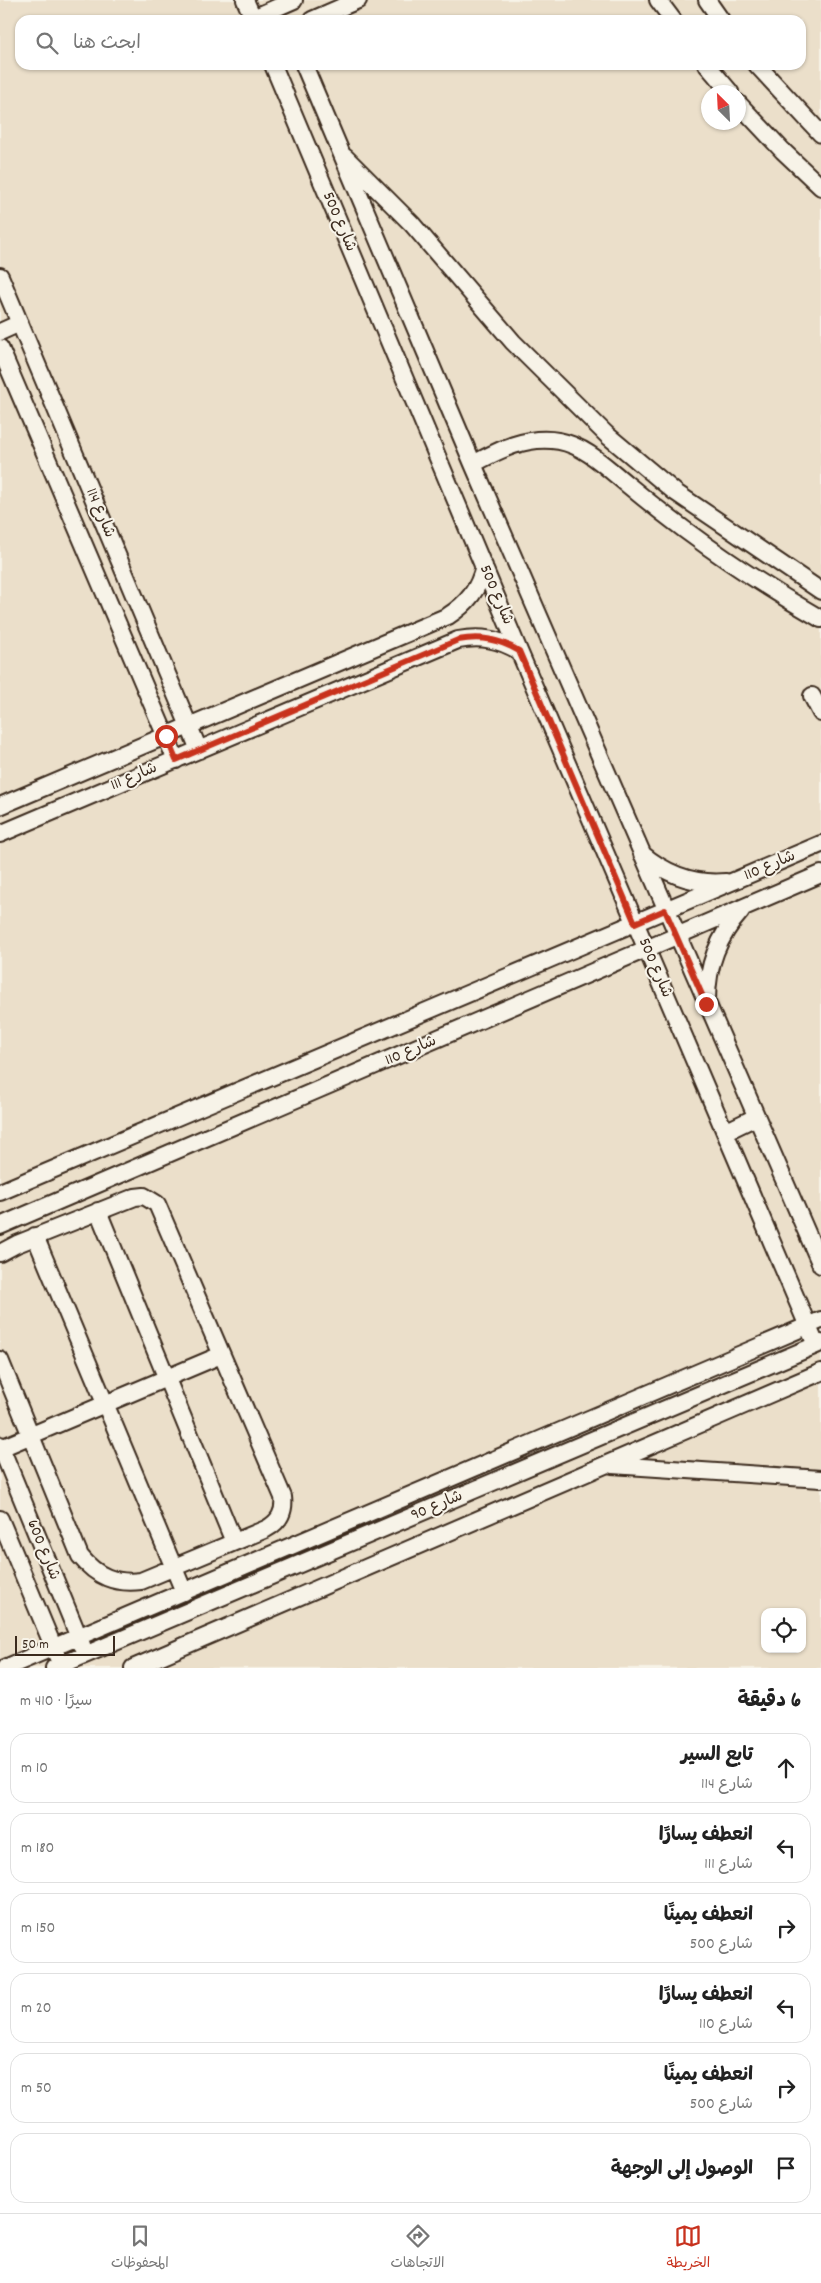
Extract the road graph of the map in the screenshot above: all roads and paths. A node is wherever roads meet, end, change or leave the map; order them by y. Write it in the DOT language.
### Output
graph roads {
  1 [pos="245,0"];
  2 [pos="358,0"];
  3 [pos="658,0"];
  4 [pos="707,0"];
  5 [pos="284,7"];
  6 [pos="252,15"];
  7 [pos="264,15"];
  8 [pos="324,15"];
  9 [pos="669,15"];
  10 [pos="718,15"];
  11 [pos="275,70"];
  12 [pos="306,70"];
  13 [pos="711,70"];
  14 [pos="762,70"];
  15 [pos="724,85"];
  16 [pos="746,112"];
  17 [pos="821,134"];
  18 [pos="341,153"];
  19 [pos="821,187"];
  20 [pos="0,276"];
  21 [pos="398,290"];
  22 [pos="372,301"];
  23 [pos="20,324"];
  24 [pos="0,332"];
  25 [pos="0,348"];
  26 [pos="38,366"];
  27 [pos="12,377"];
  28 [pos="52,399"];
  29 [pos="26,410"];
  30 [pos="70,442"];
  31 [pos="45,453"];
  32 [pos="472,464"];
  33 [pos="484,566"];
  34 [pos="804,581"];
  35 [pos="821,591"];
  36 [pos="135,597"];
  37 [pos="791,602"];
  38 [pos="110,607"];
  39 [pos="821,619"];
  40 [pos="519,651"];
  41 [pos="812,696"];
  42 [pos="821,713"];
  43 [pos="189,726"];
  44 [pos="166,736"];
  45 [pos="200,750"];
  46 [pos="176,760"];
  47 [pos="0,806"];
  48 [pos="0,834"];
  49 [pos="821,844"];
  50 [pos="640,852"];
  51 [pos="821,874"];
  52 [pos="735,880"];
  53 [pos="744,908"];
  54 [pos="665,910"];
  55 [pos="635,923"];
  56 [pos="677,937"];
  57 [pos="647,950"];
  58 [pos="706,1004"];
  59 [pos="756,1118"];
  60 [pos="725,1132"];
  61 [pos="0,1192"];
  62 [pos="98,1211"];
  63 [pos="0,1226"];
  64 [pos="35,1236"];
  65 [pos="0,1253"];
  66 [pos="821,1265"];
  67 [pos="814,1322"];
  68 [pos="818,1344"];
  69 [pos="221,1355"];
  70 [pos="0,1360"];
  71 [pos="821,1372"];
  72 [pos="166,1378"];
  73 [pos="106,1404"];
  74 [pos="30,1436"];
  75 [pos="1,1447"];
  76 [pos="607,1465"];
  77 [pos="821,1479"];
  78 [pos="0,1519"];
  79 [pos="234,1542"];
  80 [pos="174,1568"];
  81 [pos="184,1592"];
  82 [pos="79,1636"];
  83 [pos="54,1648"];
  84 [pos="86,1655"];
  85 [pos="57,1666"];
  86 [pos="4,1668"];
  87 [pos="133,1668"];
  1 -- 6 [label="street"];
  2 -- 8 [label="street"];
  3 -- 9 [label="street"];
  4 -- 10 [label="street"];
  5 -- 7 [label="street"];
  11 -- 22 [label="street, شارع 500"];
  12 -- 18 [label="street, شارع 500"];
  13 -- 15 [label="street"];
  14 -- 17 [label="street"];
  16 -- 19 [label="street"];
  18 -- 21 [label="street, شارع 500"];
  18 -- 34 [label="street"];
  20 -- 23 [label="street, شارع 114"];
  21 -- 22 [label="street"];
  21 -- 32 [label="street, شارع 500"];
  22 -- 33 [label="street, شارع 500"];
  23 -- 24 [label="street"];
  23 -- 26 [label="street, شارع 114"];
  25 -- 27 [label="street, شارع 114"];
  26 -- 27 [label="street"];
  26 -- 28 [label="street, شارع 114"];
  27 -- 29 [label="street, شارع 114"];
  28 -- 29 [label="street"];
  28 -- 30 [label="street, شارع 114"];
  29 -- 31 [label="street, شارع 114"];
  30 -- 31 [label="street"];
  30 -- 36 [label="street, شارع 114"];
  31 -- 38 [label="street, شارع 114"];
  32 -- 37 [label="street"];
  32 -- 50 [label="street, شارع 500"];
  33 -- 40 [label="street, شارع 500"];
  33 -- 43 [label="street, شارع 111"];
  34 -- 35 [label="street"];
  34 -- 37 [label="street"];
  36 -- 38 [label="street"];
  36 -- 43 [label="street, شارع 114"];
  37 -- 39 [label="street"];
  38 -- 44 [label="street, شارع 114"];
  40 -- 45 [label="street, شارع 111"];
  40 -- 55 [label="street, شارع 500"];
  41 -- 42 [label="street"];
  43 -- 44 [label="street, شارع 111"];
  43 -- 45 [label="street, شارع 114"];
  44 -- 46 [label="street, شارع 114"];
  44 -- 47 [label="street, شارع 111"];
  45 -- 46 [label="street, شارع 111"];
  46 -- 48 [label="street, شارع 111"];
  49 -- 52 [label="street, شارع 110"];
  50 -- 52 [label="street"];
  50 -- 54 [label="street, شارع 500"];
  51 -- 53 [label="street, شارع 110"];
  52 -- 54 [label="street, شارع 110"];
  53 -- 56 [label="street, شارع 110"];
  53 -- 58 [label="street"];
  54 -- 55 [label="street, شارع 110"];
  54 -- 56 [label="street, شارع 500"];
  55 -- 57 [label="street, شارع 500"];
  55 -- 61 [label="street, شارع 110"];
  56 -- 57 [label="street, شارع 110"];
  56 -- 58 [label="street, شارع 500"];
  57 -- 60 [label="street, شارع 500"];
  57 -- 63 [label="street, شارع 110"];
  58 -- 59 [label="street, شارع 500"];
  59 -- 60 [label="street"];
  59 -- 66 [label="street, شارع 500"];
  60 -- 67 [label="street, شارع 500"];
  62 -- 64 [label="street"];
  62 -- 69 [label="street"];
  62 -- 72 [label="street"];
  64 -- 65 [label="street"];
  64 -- 73 [label="street"];
  67 -- 68 [label="street, شارع 500"];
  67 -- 81 [label="street"];
  68 -- 84 [label="street, شارع 90"];
  69 -- 72 [label="street"];
  69 -- 79 [label="street"];
  70 -- 74 [label="street"];
  71 -- 76 [label="street, شارع 90"];
  72 -- 73 [label="street"];
  72 -- 79 [label="street"];
  73 -- 74 [label="street"];
  73 -- 80 [label="street"];
  74 -- 75 [label="street"];
  74 -- 80 [label="street"];
  75 -- 82 [label="street, شارع 600"];
  76 -- 77 [label="street"];
  76 -- 87 [label="street, شارع 90"];
  78 -- 83 [label="street, شارع 600"];
  79 -- 80 [label="street"];
  80 -- 81 [label="street"];
  81 -- 82 [label="street"];
  82 -- 83 [label="street"];
  82 -- 84 [label="street, شارع 600"];
  83 -- 85 [label="street, شارع 600"];
  83 -- 86 [label="street"];
  84 -- 85 [label="street, شارع 90"];
}
